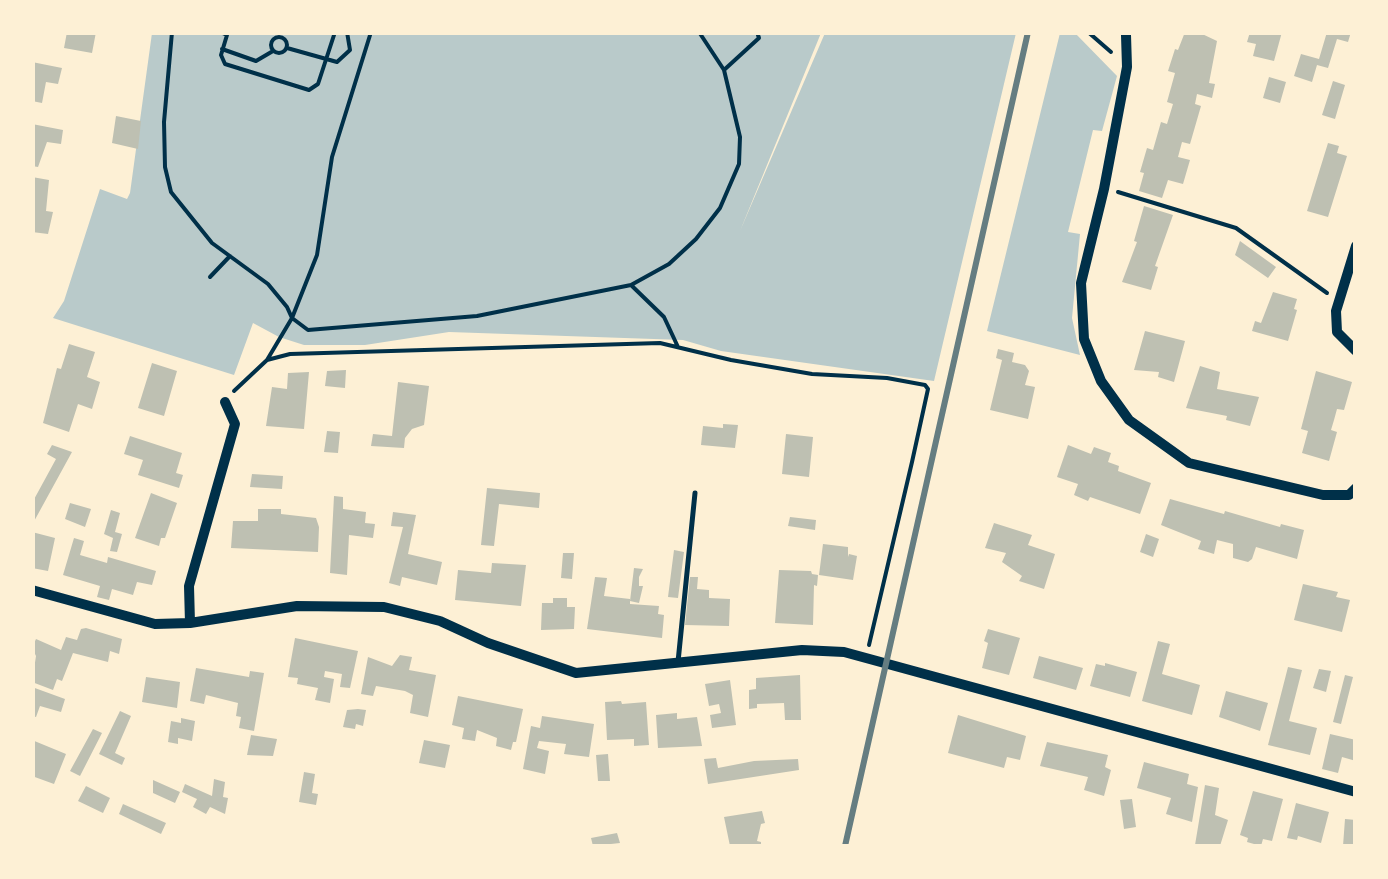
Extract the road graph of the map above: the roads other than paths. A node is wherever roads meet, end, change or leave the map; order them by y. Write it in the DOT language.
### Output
graph roads {
  1 [pos="1126,34"];
  2 [pos="1356,246"];
  3 [pos="1356,351"];
  4 [pos="225,402"];
  5 [pos="1356,488"];
  6 [pos="695,493"];
  7 [pos="32,590"];
  8 [pos="190,623"];
  9 [pos="678,662"];
  10 [pos="1356,792"];
  1 -- 5 [label="street"];
  2 -- 3 [label="street"];
  4 -- 8 [label="street"];
  6 -- 9 [label="lane"];
  7 -- 8 [label="street"];
  8 -- 9 [label="street"];
  9 -- 10 [label="street"];
}
